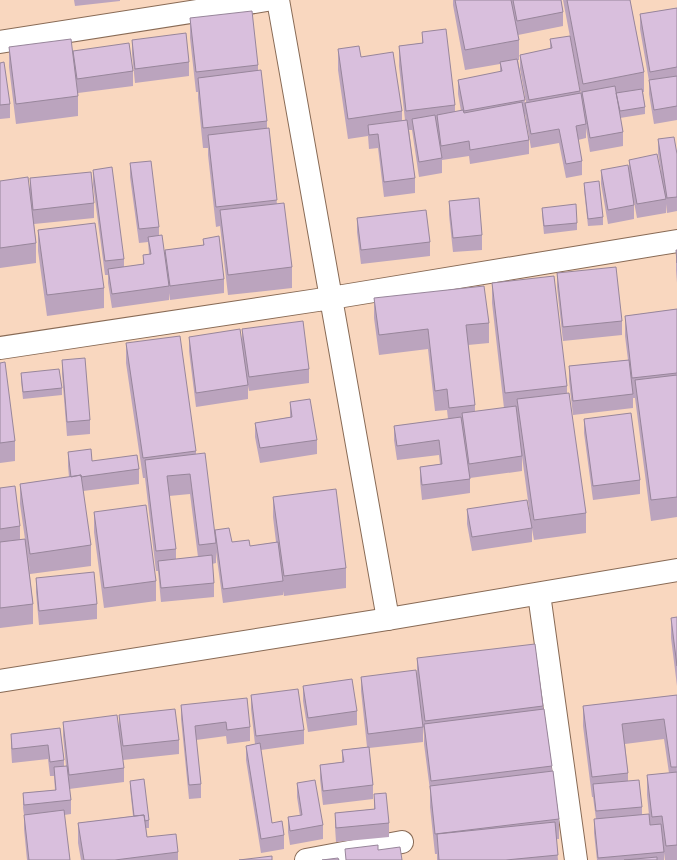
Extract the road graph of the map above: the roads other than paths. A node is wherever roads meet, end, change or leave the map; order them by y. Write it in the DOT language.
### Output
graph roads {
  1 [pos="267,0"];
  2 [pos="278,0"];
  3 [pos="0,42"];
  4 [pos="677,241"];
  5 [pos="331,298"];
  6 [pos="0,348"];
  7 [pos="677,570"];
  8 [pos="539,594"];
  9 [pos="388,620"];
  10 [pos="0,681"];
  11 [pos="402,842"];
  12 [pos="306,860"];
  13 [pos="576,860"];
  1 -- 3 [label="street"];
  2 -- 5 [label="street"];
  4 -- 5 [label="street"];
  5 -- 6 [label="street"];
  5 -- 9 [label="street"];
  7 -- 8 [label="street"];
  8 -- 9 [label="street"];
  8 -- 13 [label="street"];
  9 -- 10 [label="street"];
  11 -- 12 [label="street"];
}
